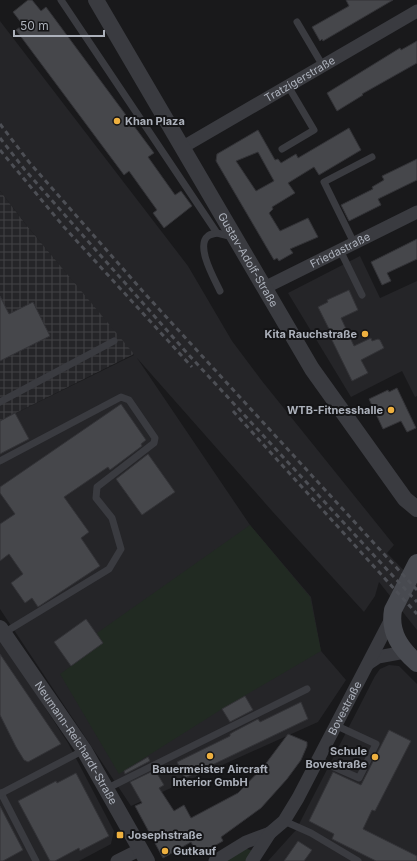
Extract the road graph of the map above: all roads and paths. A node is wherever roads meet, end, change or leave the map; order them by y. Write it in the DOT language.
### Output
graph roads {
  1 [pos="61,0"];
  2 [pos="96,0"];
  3 [pos="417,11"];
  4 [pos="297,22"];
  5 [pos="322,66"];
  6 [pos="288,86"];
  7 [pos="183,147"];
  8 [pos="282,149"];
  9 [pos="372,157"];
  10 [pos="417,212"];
  11 [pos="217,233"];
  12 [pos="235,237"];
  13 [pos="354,243"];
  14 [pos="340,250"];
  15 [pos="264,288"];
  16 [pos="220,291"];
  17 [pos="362,295"];
  18 [pos="114,341"];
  19 [pos="0,402"];
  20 [pos="0,461"];
  21 [pos="417,509"];
  22 [pos="417,563"];
  23 [pos="391,619"];
  24 [pos="1,632"];
  25 [pos="411,658"];
  26 [pos="369,663"];
  27 [pos="307,689"];
  28 [pos="335,725"];
  29 [pos="84,750"];
  30 [pos="318,760"];
  31 [pos="106,789"];
  32 [pos="1,793"];
  33 [pos="284,821"];
  34 [pos="270,833"];
  35 [pos="144,855"];
  36 [pos="36,861"];
  37 [pos="117,861"];
  38 [pos="214,861"];
  39 [pos="252,861"];
  40 [pos="358,861"];
  1 -- 11 [label="lane"];
  2 -- 7 [label="street, Gustav-Adolf-Straße"];
  3 -- 5 [label="street, Tratzigerstraße"];
  4 -- 5 [label="lane"];
  5 -- 6 [label="street, Tratzigerstraße"];
  6 -- 7 [label="street, Tratzigerstraße"];
  6 -- 8 [label="lane"];
  7 -- 12 [label="street, Gustav-Adolf-Straße"];
  9 -- 13 [label="lane"];
  10 -- 13 [label="street, Friedastraße"];
  11 -- 12 [label="lane"];
  11 -- 16 [label="lane"];
  12 -- 15 [label="street, Gustav-Adolf-Straße"];
  13 -- 14 [label="street, Friedastraße"];
  14 -- 15 [label="street, Friedastraße"];
  14 -- 17 [label="lane"];
  15 -- 21 [label="street, Gustav-Adolf-Straße"];
  18 -- 19 [label="lane"];
  20 -- 24 [label="lane"];
  22 -- 23 [label="main road, Bovestraße"];
  23 -- 25 [label="main road"];
  23 -- 26 [label="street, Bovestraße"];
  24 -- 29 [label="street, Neumann-Reichardt-Straße"];
  25 -- 26 [label="street"];
  26 -- 28 [label="street, Bovestraße"];
  27 -- 31 [label="lane"];
  28 -- 30 [label="street, Bovestraße"];
  28 -- 30 [label="lane"];
  29 -- 31 [label="street, Neumann-Reichardt-Straße"];
  29 -- 32 [label="lane"];
  30 -- 33 [label="street, Bovestraße"];
  31 -- 35 [label="street, Neumann-Reichardt-Straße"];
  32 -- 36 [label="lane"];
  33 -- 34 [label="street, Bovestraße"];
  33 -- 40 [label="lane"];
  34 -- 38 [label="street, Bovestraße"];
  34 -- 39 [label="street, Bovestraße"];
  35 -- 37 [label="street"];
}
